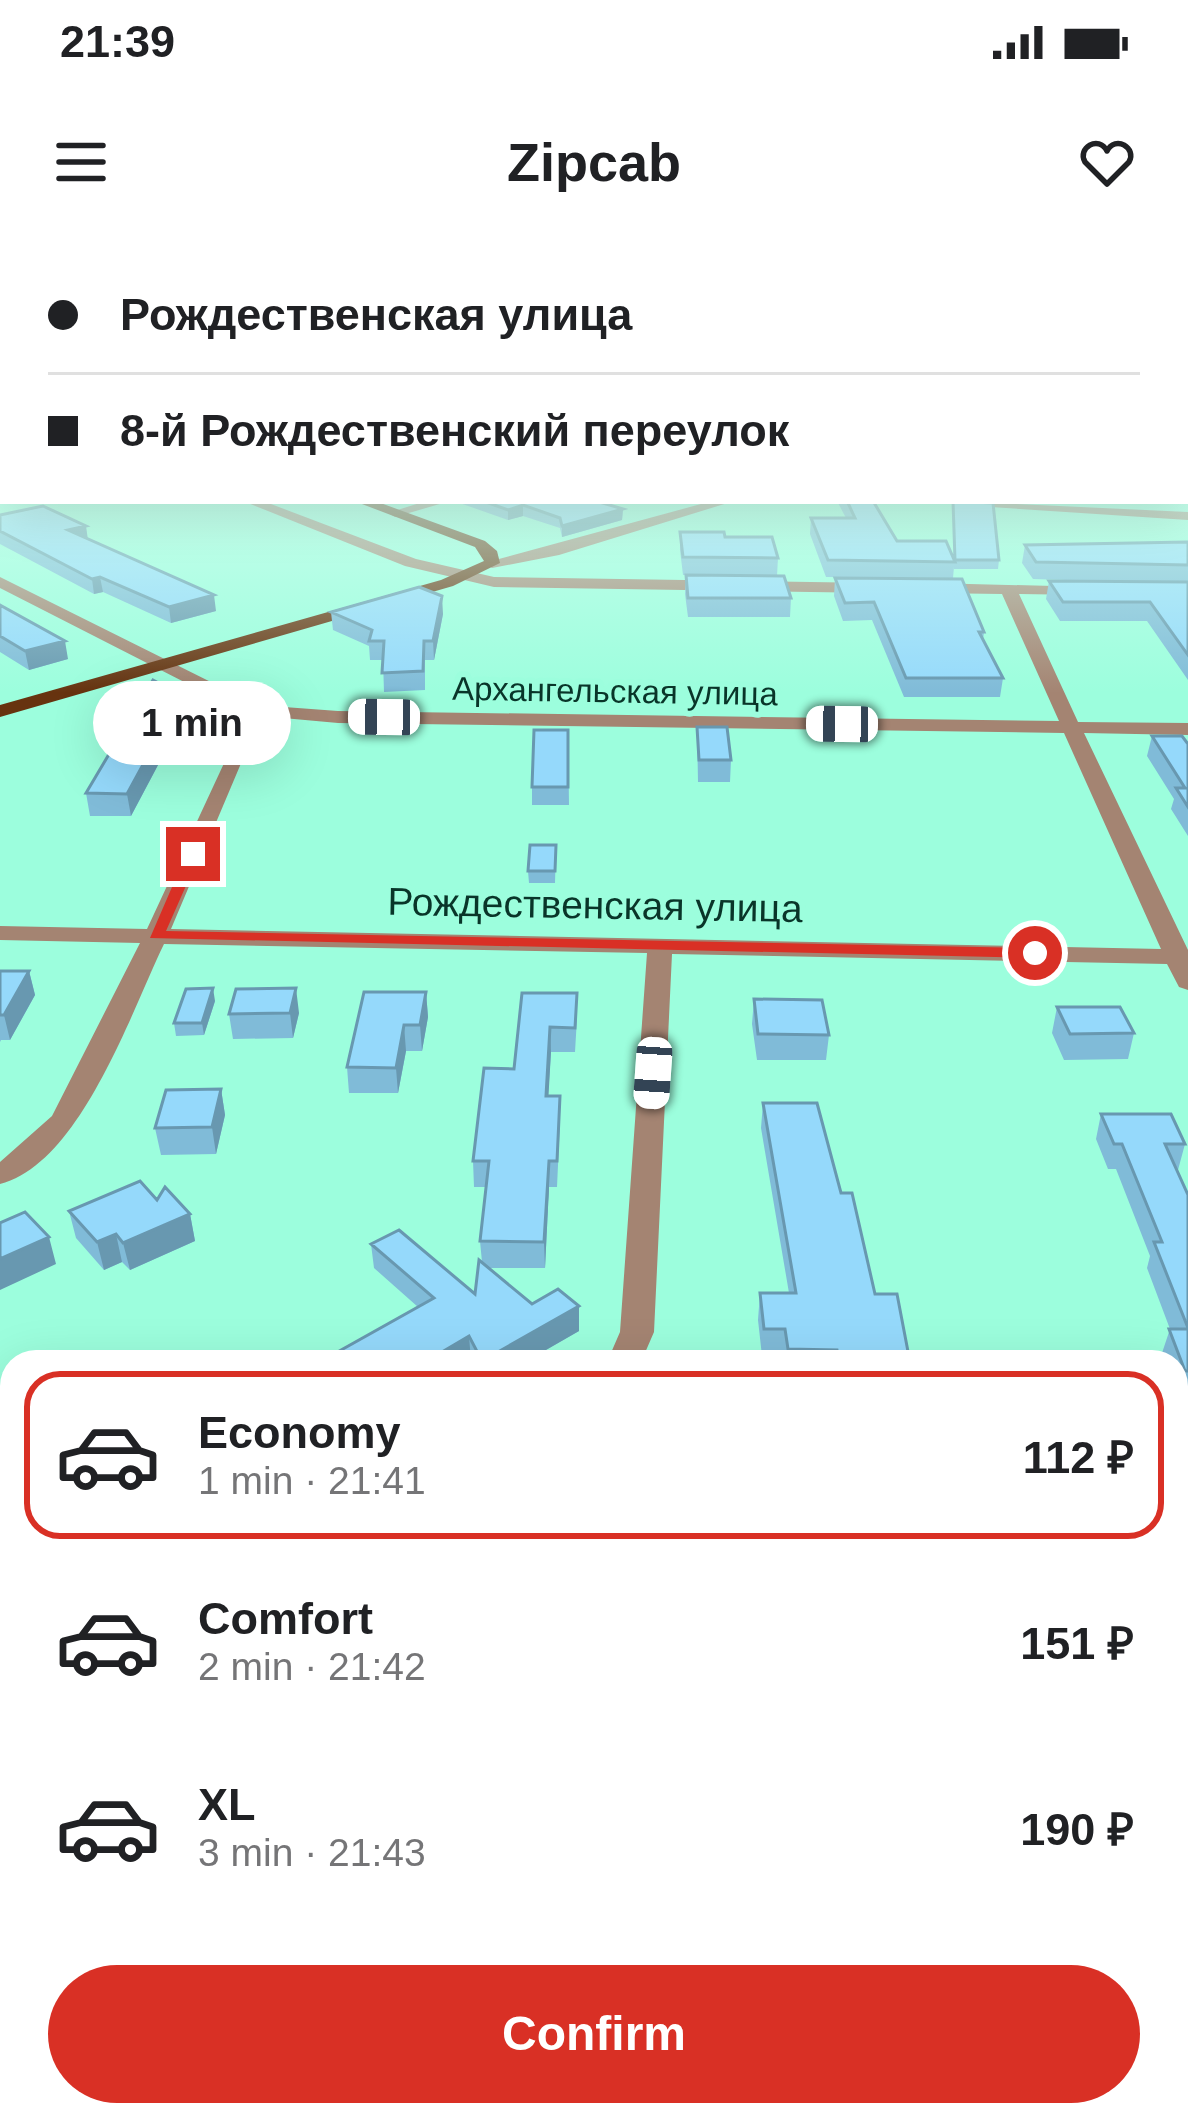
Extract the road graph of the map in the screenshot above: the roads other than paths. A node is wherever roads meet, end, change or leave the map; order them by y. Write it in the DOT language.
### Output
graph roads {
  1 [pos="292,517"];
  2 [pos="404,517"];
  3 [pos="673,517"];
  4 [pos="491,563"];
  5 [pos="466,577"];
  6 [pos="0,582"];
  7 [pos="892,588"];
  8 [pos="916,588"];
  9 [pos="1008,589"];
  10 [pos="1098,590"];
  11 [pos="160,665"];
  12 [pos="253,710"];
  13 [pos="0,711"];
  14 [pos="1071,727"];
  15 [pos="1188,728"];
  16 [pos="0,933"];
  17 [pos="156,935"];
  18 [pos="660,944"];
  19 [pos="1182,957"];
  20 [pos="1188,982"];
  21 [pos="0,1175"];
  22 [pos="629,1350"];
  1 -- 5 [label="street"];
  2 -- 4 [label="main road"];
  3 -- 4 [label="street"];
  4 -- 5 [label="main road"];
  5 -- 7 [label="street"];
  5 -- 11 [label="main road"];
  6 -- 11 [label="street, Архангельская улица"];
  8 -- 9 [label="street"];
  9 -- 10 [label="street"];
  9 -- 14 [label="street"];
  11 -- 12 [label="street, Архангельская улица"];
  11 -- 13 [label="main road"];
  12 -- 14 [label="street, Архангельская улица"];
  12 -- 17 [label="street"];
  14 -- 15 [label="street, Архангельская улица"];
  14 -- 19 [label="street"];
  16 -- 17 [label="street, Рождественская улица"];
  17 -- 18 [label="street, Рождественская улица"];
  17 -- 21 [label="street"];
  18 -- 19 [label="street, Рождественская улица"];
  18 -- 22 [label="street"];
  19 -- 20 [label="street"];
}
